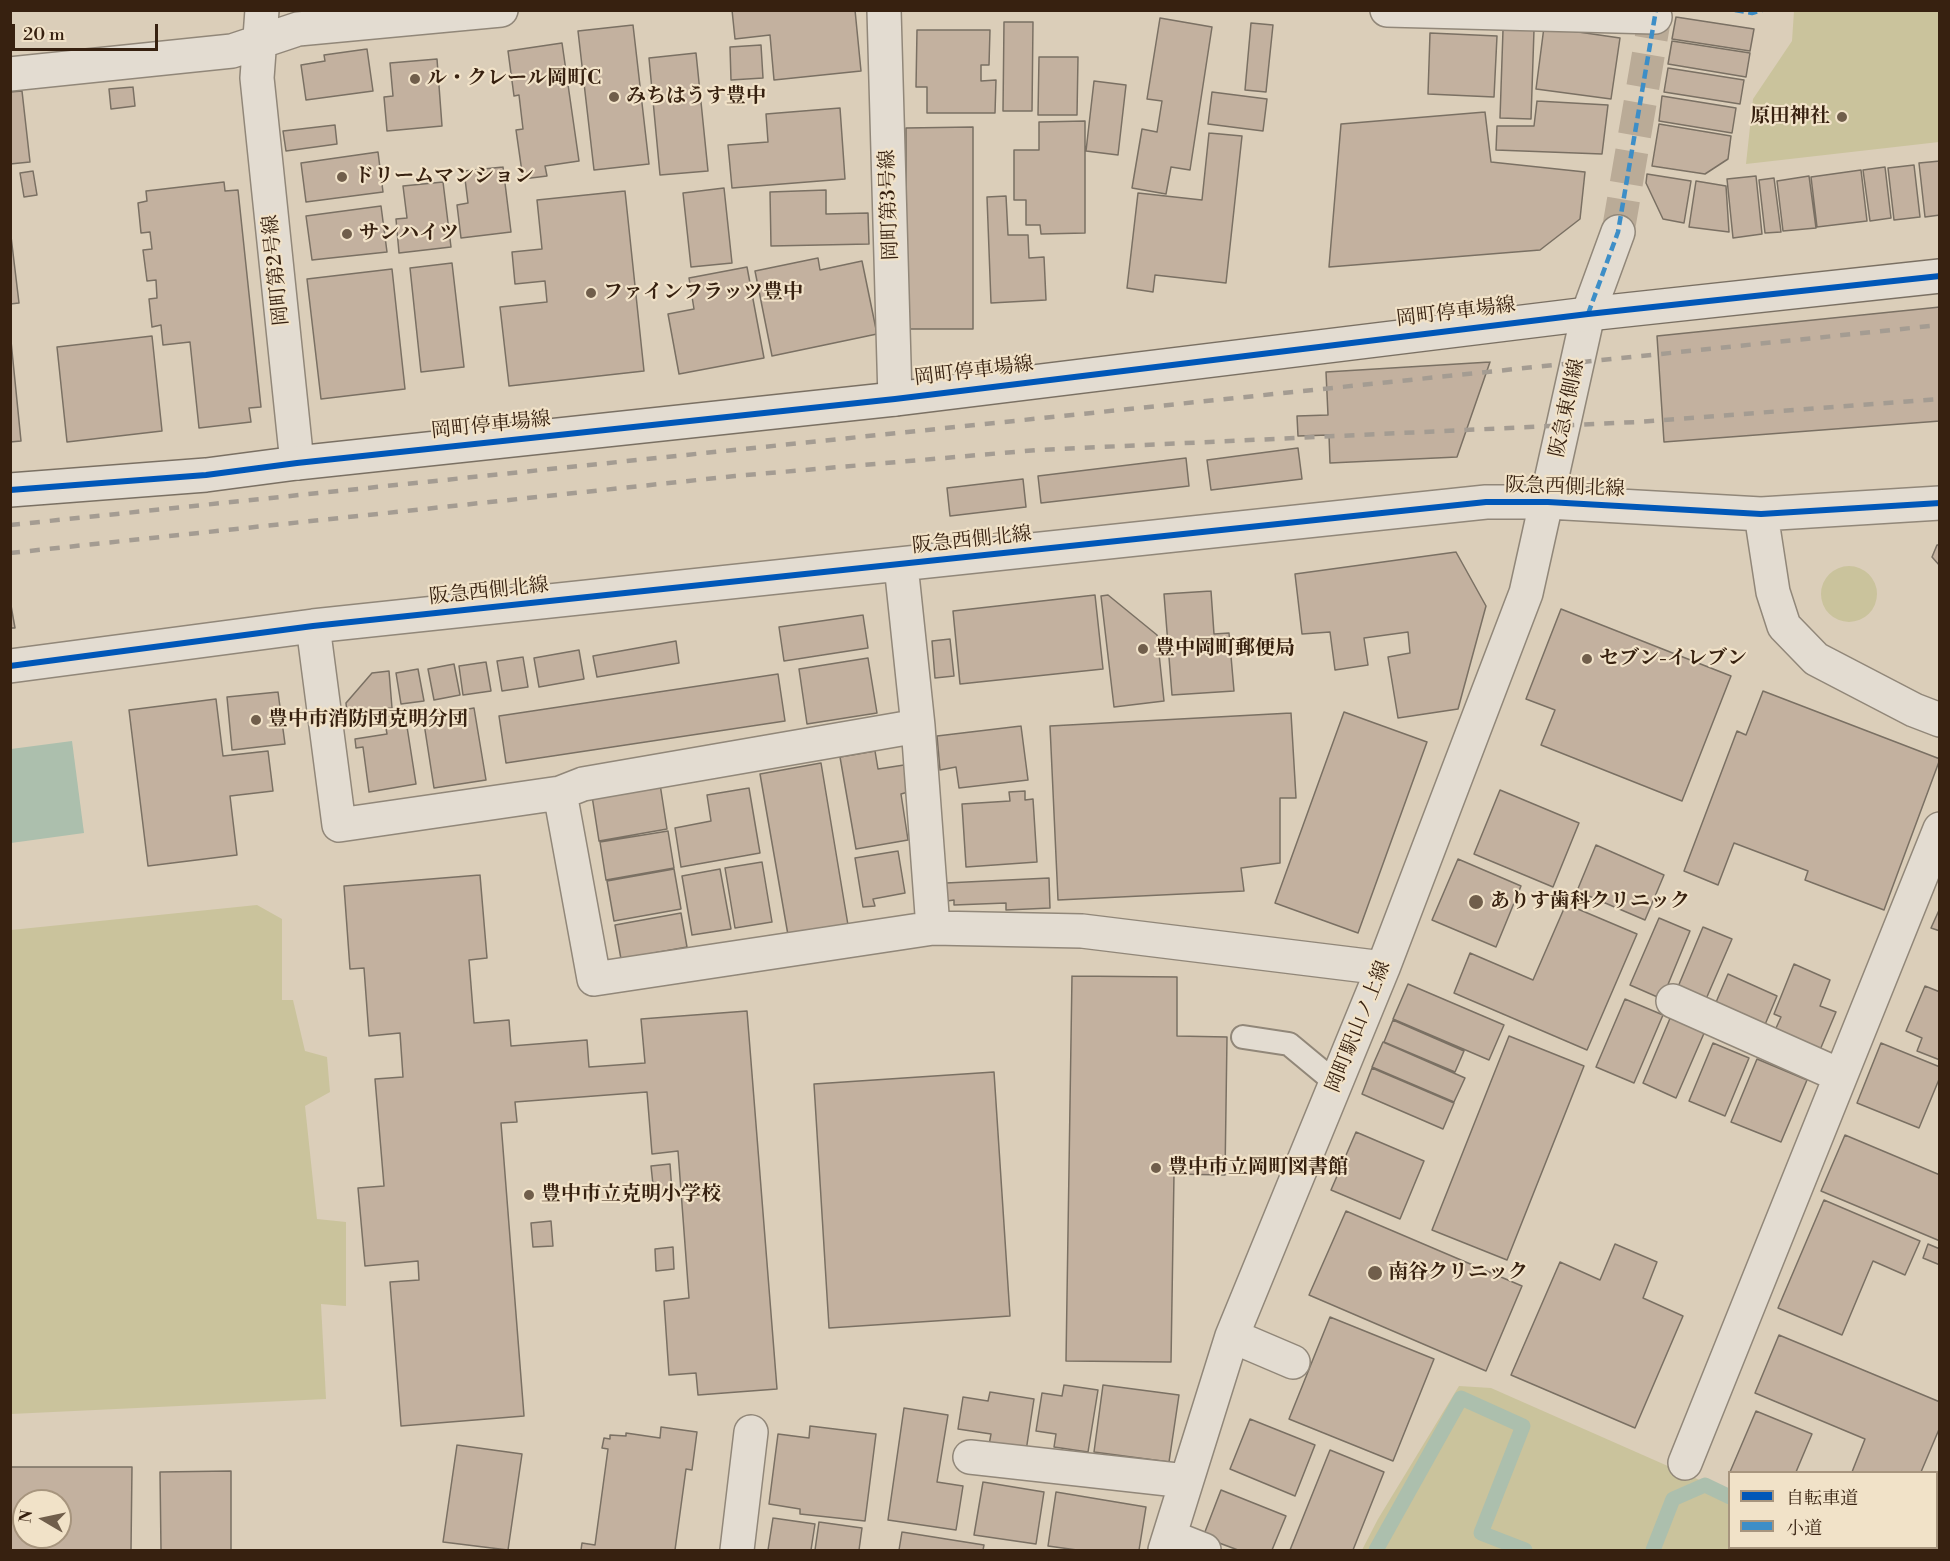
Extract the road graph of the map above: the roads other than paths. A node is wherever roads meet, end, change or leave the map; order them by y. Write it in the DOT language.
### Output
graph roads {
  1 [pos="501,10"];
  2 [pos="884,10"];
  3 [pos="1387,10"];
  4 [pos="1655,17"];
  5 [pos="262,23"];
  6 [pos="10,74"];
  7 [pos="1618,232"];
  8 [pos="1940,276"];
  9 [pos="1588,314"];
  10 [pos="895,399"];
  11 [pos="297,463"];
  12 [pos="10,490"];
  13 [pos="1548,502"];
  14 [pos="1940,503"];
  15 [pos="1761,514"];
  16 [pos="901,565"];
  17 [pos="313,626"];
  18 [pos="10,666"];
  19 [pos="1940,720"];
  20 [pos="918,726"];
  21 [pos="560,793"];
  22 [pos="1940,829"];
  23 [pos="933,928"];
  24 [pos="1383,968"];
  25 [pos="1673,1002"];
  26 [pos="1242,1037"];
  27 [pos="1839,1075"];
  28 [pos="1336,1083"];
  29 [pos="1232,1336"];
  30 [pos="1293,1362"];
  31 [pos="751,1432"];
  32 [pos="970,1457"];
  33 [pos="1685,1463"];
  34 [pos="1186,1481"];
  35 [pos="1168,1544"];
  36 [pos="737,1551"];
  37 [pos="1204,1551"];
  1 -- 5 [label="street"];
  2 -- 10 [label="street, 岡町第3号線"];
  3 -- 4 [label="street"];
  5 -- 6 [label="street"];
  5 -- 11 [label="street, 岡町第2号線"];
  7 -- 9 [label="street, 阪急東側線"];
  8 -- 9 [label="street, 岡町停車場線"];
  9 -- 10 [label="street, 岡町停車場線"];
  9 -- 13 [label="street, 阪急東側線"];
  10 -- 11 [label="street, 岡町停車場線"];
  11 -- 12 [label="street, 岡町停車場線"];
  13 -- 15 [label="street, 阪急西側北線"];
  13 -- 16 [label="street, 阪急西側北線"];
  13 -- 24 [label="street, 岡町駅山ノ上線"];
  14 -- 15 [label="street, 阪急西側北線"];
  15 -- 19 [label="street"];
  16 -- 17 [label="street, 阪急西側北線"];
  16 -- 20 [label="street"];
  17 -- 18 [label="street, 阪急西側北線"];
  17 -- 21 [label="street"];
  20 -- 21 [label="street"];
  20 -- 23 [label="street"];
  21 -- 23 [label="street"];
  22 -- 27 [label="street"];
  23 -- 24 [label="street"];
  24 -- 28 [label="street, 岡町駅山ノ上線"];
  25 -- 27 [label="street"];
  26 -- 28 [label="lane"];
  27 -- 33 [label="street"];
  28 -- 29 [label="street, 岡町駅山ノ上線"];
  29 -- 30 [label="street"];
  29 -- 34 [label="street, 岡町駅山ノ上線"];
  31 -- 36 [label="street"];
  32 -- 34 [label="street"];
  34 -- 35 [label="street, 岡町駅山ノ上線"];
  35 -- 37 [label="street"];
}
